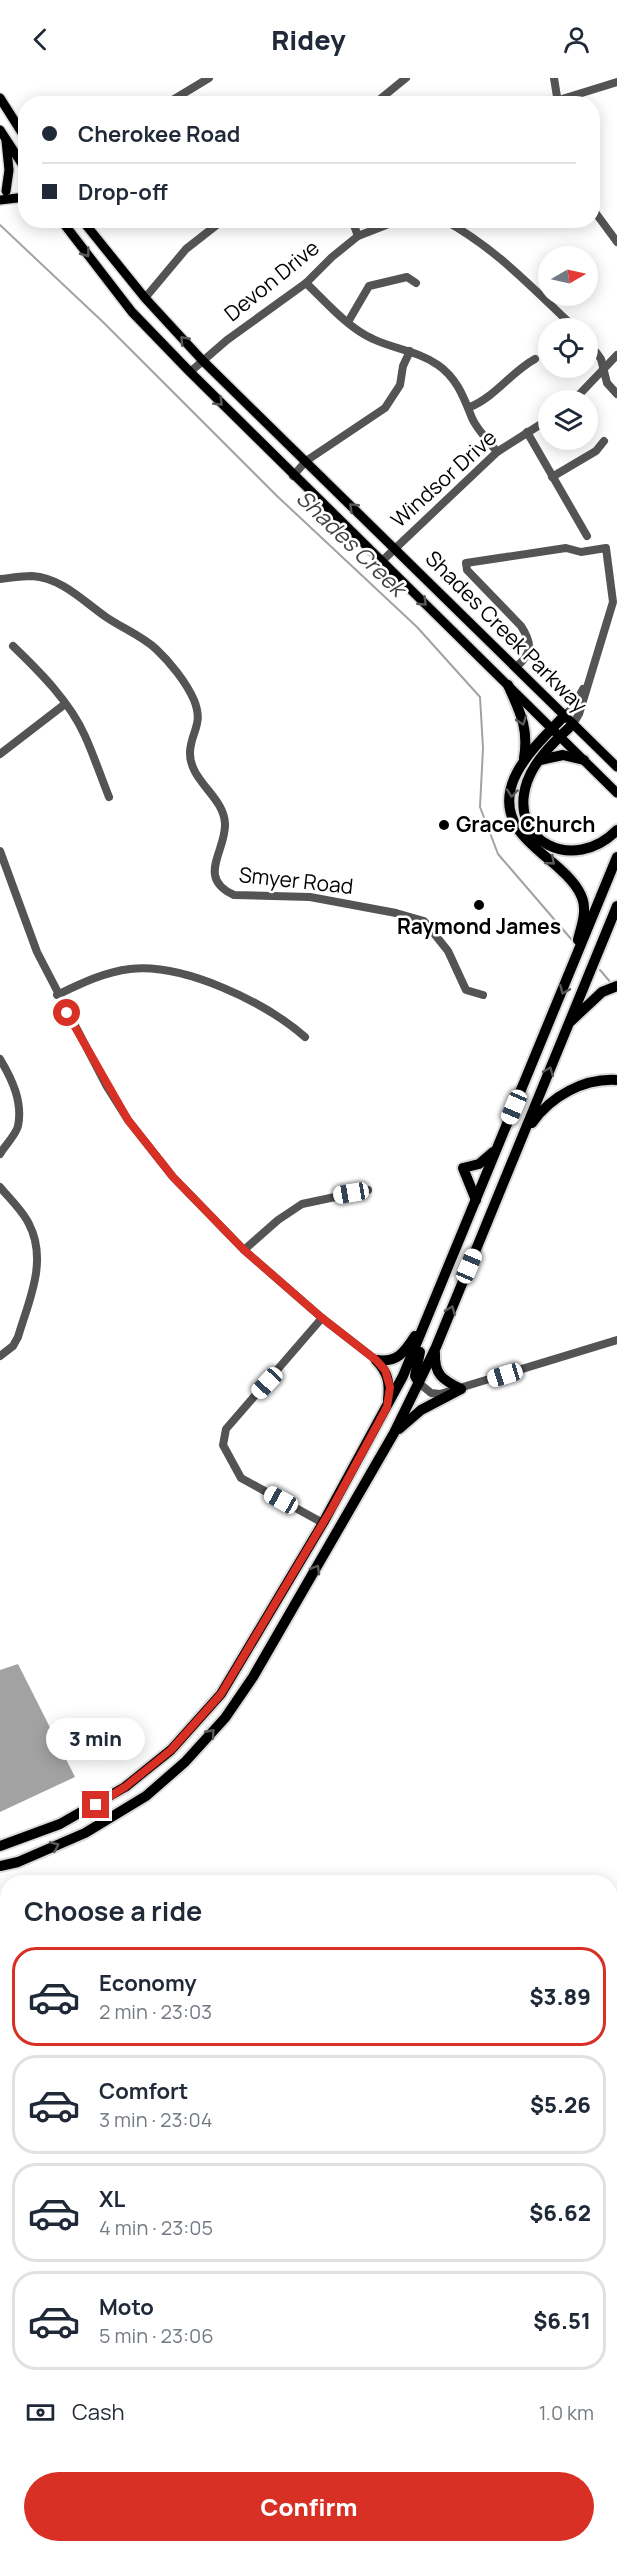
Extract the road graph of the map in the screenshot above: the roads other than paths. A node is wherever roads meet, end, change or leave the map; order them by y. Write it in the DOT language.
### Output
graph roads {
  1 [pos="209,78"];
  2 [pos="406,78"];
  3 [pos="554,78"];
  4 [pos="617,82"];
  5 [pos="179,96"];
  6 [pos="384,96"];
  7 [pos="557,96"];
  8 [pos="574,96"];
  9 [pos="0,98"];
  10 [pos="18,126"];
  11 [pos="0,130"];
  12 [pos="6,141"];
  13 [pos="18,158"];
  14 [pos="6,190"];
  15 [pos="18,198"];
  16 [pos="0,200"];
  17 [pos="600,219"];
  18 [pos="69,228"];
  19 [pos="88,228"];
  20 [pos="213,228"];
  21 [pos="355,228"];
  22 [pos="378,228"];
  23 [pos="459,228"];
  24 [pos="358,236"];
  25 [pos="617,242"];
  26 [pos="306,283"];
  27 [pos="416,283"];
  28 [pos="145,298"];
  29 [pos="564,318"];
  30 [pos="348,322"];
  31 [pos="410,351"];
  32 [pos="598,354"];
  33 [pos="617,355"];
  34 [pos="535,358"];
  35 [pos="203,361"];
  36 [pos="603,368"];
  37 [pos="190,372"];
  38 [pos="585,390"];
  39 [pos="617,394"];
  40 [pos="470,407"];
  41 [pos="538,426"];
  42 [pos="527,432"];
  43 [pos="604,441"];
  44 [pos="497,452"];
  45 [pos="306,461"];
  46 [pos="293,476"];
  47 [pos="552,477"];
  48 [pos="587,536"];
  49 [pos="395,548"];
  50 [pos="382,561"];
  51 [pos="0,579"];
  52 [pos="614,590"];
  53 [pos="13,646"];
  54 [pos="516,667"];
  55 [pos="590,674"];
  56 [pos="508,685"];
  57 [pos="65,704"];
  58 [pos="565,715"];
  59 [pos="573,724"];
  60 [pos="557,732"];
  61 [pos="0,754"];
  62 [pos="524,758"];
  63 [pos="539,760"];
  64 [pos="584,760"];
  65 [pos="617,767"];
  66 [pos="617,793"];
  67 [pos="109,797"];
  68 [pos="617,830"];
  69 [pos="536,842"];
  70 [pos="0,851"];
  71 [pos="617,857"];
  72 [pos="617,906"];
  73 [pos="573,968"];
  74 [pos="617,986"];
  75 [pos="57,995"];
  76 [pos="483,995"];
  77 [pos="568,1023"];
  78 [pos="305,1037"];
  79 [pos="0,1059"];
  80 [pos="617,1080"];
  81 [pos="520,1141"];
  82 [pos="498,1147"];
  83 [pos="0,1154"];
  84 [pos="0,1187"];
  85 [pos="368,1190"];
  86 [pos="476,1200"];
  87 [pos="464,1228"];
  88 [pos="244,1250"];
  89 [pos="431,1310"];
  90 [pos="322,1318"];
  91 [pos="617,1340"];
  92 [pos="436,1347"];
  93 [pos="0,1356"];
  94 [pos="376,1360"];
  95 [pos="419,1383"];
  96 [pos="461,1389"];
  97 [pos="387,1407"];
  98 [pos="394,1433"];
  99 [pos="323,1523"];
  100 [pos="1,1846"];
  101 [pos="0,1866"];
  1 -- 5 [label="street"];
  2 -- 6 [label="street"];
  3 -- 7 [label="street"];
  4 -- 8 [label="street"];
  9 -- 10 [label="main road"];
  11 -- 12 [label="main road"];
  12 -- 13 [label="main road"];
  12 -- 14 [label="main road"];
  15 -- 16 [label="main road"];
  17 -- 25 [label="street"];
  18 -- 37 [label="main road, Shades Creek Parkway, one-way"];
  19 -- 28 [label="main road, Shades Creek Parkway"];
  20 -- 28 [label="street"];
  21 -- 24 [label="street"];
  22 -- 24 [label="street, Devon Drive"];
  23 -- 29 [label="street"];
  24 -- 26 [label="street, Devon Drive"];
  26 -- 30 [label="street"];
  26 -- 35 [label="street, Devon Drive"];
  27 -- 30 [label="street"];
  35 -- 28 [label="main road, Shades Creek Parkway, one-way"];
  30 -- 31 [label="street"];
  31 -- 40 [label="street"];
  31 -- 45 [label="street"];
  32 -- 36 [label="street"];
  33 -- 36 [label="street"];
  34 -- 40 [label="street"];
  35 -- 37 [label="street"];
  35 -- 45 [label="main road, Shades Creek Parkway"];
  36 -- 38 [label="street"];
  36 -- 39 [label="street"];
  37 -- 46 [label="main road, Shades Creek Parkway, one-way"];
  40 -- 44 [label="street"];
  41 -- 42 [label="street, Windsor Drive"];
  42 -- 44 [label="street, Windsor Drive"];
  42 -- 47 [label="street"];
  43 -- 47 [label="street"];
  44 -- 49 [label="street, Windsor Drive"];
  45 -- 46 [label="street"];
  49 -- 45 [label="main road, Shades Creek Parkway, one-way"];
  46 -- 50 [label="main road, Shades Creek Parkway"];
  47 -- 48 [label="street"];
  49 -- 50 [label="street, Shades Creek Parkway"];
  49 -- 54 [label="main road, Shades Creek Parkway"];
  50 -- 56 [label="main road, Shades Creek Parkway, one-way"];
  51 -- 76 [label="street, Smyer Road"];
  52 -- 54 [label="street"];
  52 -- 55 [label="street"];
  53 -- 57 [label="street"];
  54 -- 58 [label="main road, Shades Creek Parkway"];
  55 -- 58 [label="street"];
  55 -- 59 [label="street"];
  56 -- 60 [label="main road, Shades Creek Parkway"];
  56 -- 62 [label="highway, one-way"];
  57 -- 61 [label="street"];
  57 -- 67 [label="street"];
  58 -- 59 [label="main road, Shades Creek Parkway"];
  58 -- 60 [label="highway"];
  59 -- 60 [label="highway"];
  59 -- 65 [label="main road, Shades Creek Parkway"];
  60 -- 62 [label="highway"];
  60 -- 63 [label="highway"];
  60 -- 64 [label="main road, Shades Creek Parkway"];
  62 -- 69 [label="highway, one-way"];
  63 -- 64 [label="highway"];
  63 -- 69 [label="highway"];
  64 -- 66 [label="main road, Shades Creek Parkway"];
  68 -- 69 [label="highway"];
  69 -- 73 [label="highway, one-way"];
  70 -- 75 [label="street"];
  71 -- 73 [label="highway"];
  72 -- 77 [label="highway"];
  73 -- 82 [label="highway, one-way"];
  74 -- 77 [label="highway"];
  75 -- 78 [label="street"];
  75 -- 88 [label="street"];
  81 -- 77 [label="highway, one-way"];
  79 -- 83 [label="street"];
  80 -- 81 [label="highway"];
  92 -- 81 [label="highway, one-way"];
  82 -- 86 [label="highway"];
  82 -- 86 [label="highway"];
  84 -- 93 [label="street"];
  85 -- 88 [label="street"];
  86 -- 87 [label="highway"];
  87 -- 89 [label="highway"];
  87 -- 95 [label="highway"];
  88 -- 90 [label="street"];
  89 -- 94 [label="highway"];
  89 -- 97 [label="highway"];
  90 -- 94 [label="street"];
  90 -- 99 [label="street"];
  91 -- 96 [label="street"];
  92 -- 95 [label="highway"];
  92 -- 96 [label="highway"];
  94 -- 97 [label="highway"];
  95 -- 96 [label="street"];
  95 -- 98 [label="highway"];
  96 -- 98 [label="highway"];
  97 -- 99 [label="highway"];
  101 -- 98 [label="highway, one-way"];
  99 -- 100 [label="highway"];
}
